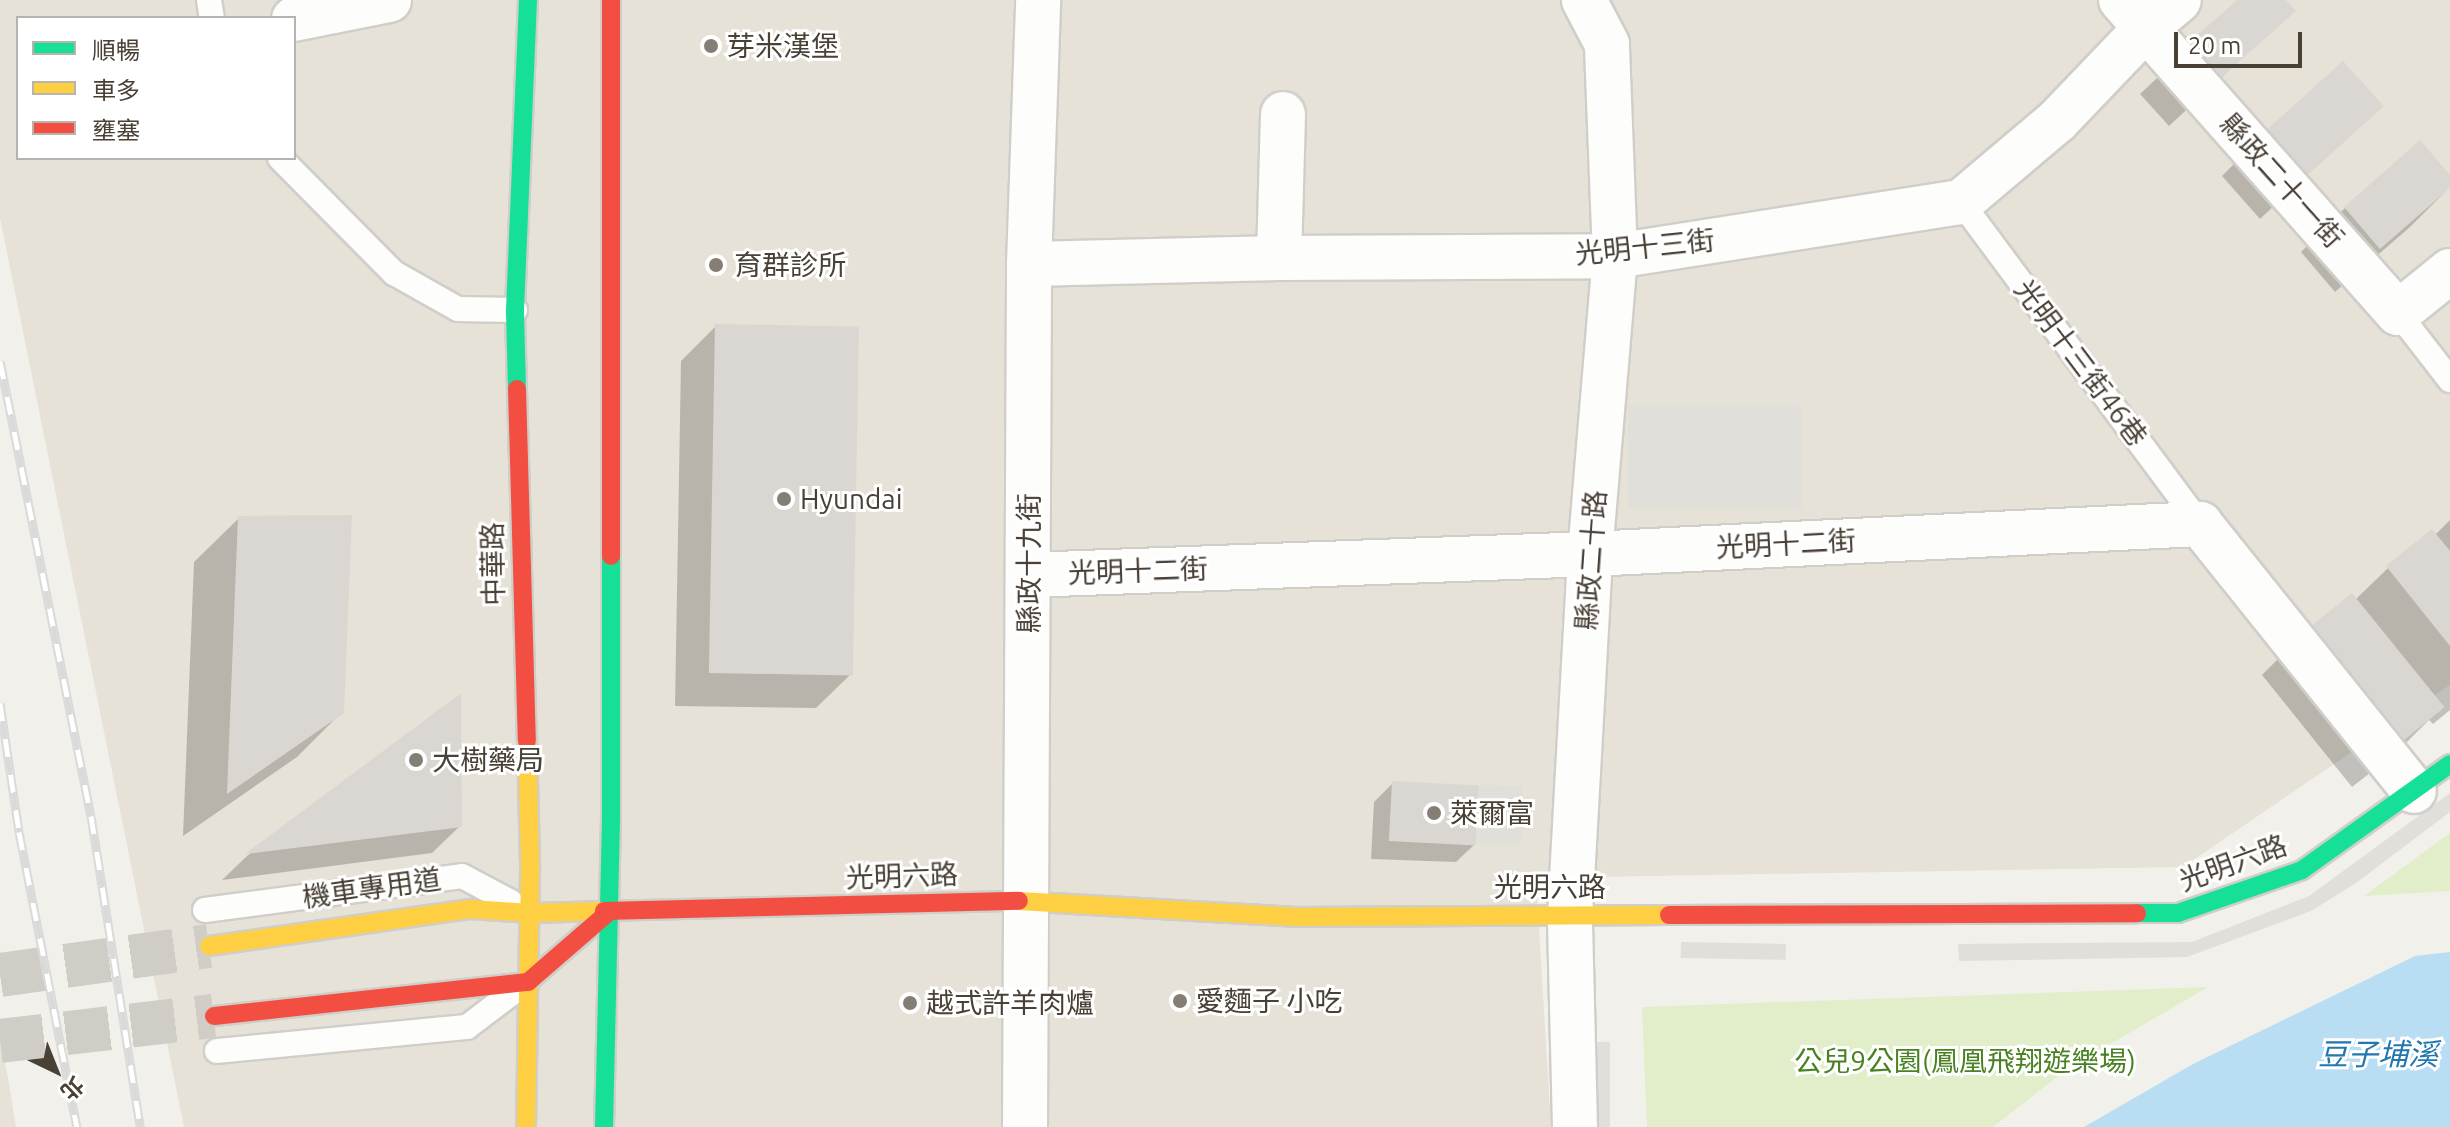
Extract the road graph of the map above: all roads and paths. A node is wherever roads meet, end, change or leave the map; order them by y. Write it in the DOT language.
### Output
graph roads {
  1 [pos="389,0"];
  2 [pos="528,0"];
  3 [pos="611,0"];
  4 [pos="1038,0"];
  5 [pos="1584,0"];
  6 [pos="2179,0"];
  7 [pos="2133,14"];
  8 [pos="296,19"];
  9 [pos="1283,114"];
  10 [pos="282,160"];
  11 [pos="1961,202"];
  12 [pos="1615,256"];
  13 [pos="1279,258"];
  14 [pos="1029,264"];
  15 [pos="2450,271"];
  16 [pos="515,310"];
  17 [pos="2398,313"];
  18 [pos="2450,380"];
  19 [pos="2200,524"];
  20 [pos="1590,554"];
  21 [pos="1029,575"];
  22 [pos="2450,764"];
  23 [pos="2414,791"];
  24 [pos="1025,901"];
  25 [pos="205,910"];
  26 [pos="610,911"];
  27 [pos="531,913"];
  28 [pos="1570,915"];
  29 [pos="209,946"];
  30 [pos="528,982"];
  31 [pos="214,1016"];
  32 [pos="217,1051"];
  33 [pos="526,1127"];
  34 [pos="604,1127"];
  35 [pos="1025,1127"];
  36 [pos="1575,1127"];
  1 -- 8 [label="street"];
  2 -- 16 [label="main road, 中華路"];
  3 -- 26 [label="main road"];
  4 -- 14 [label="street, 縣政十九街"];
  5 -- 12 [label="street, 縣政二十路"];
  6 -- 7 [label="street"];
  7 -- 11 [label="street"];
  7 -- 17 [label="street, 縣政二十一街"];
  9 -- 13 [label="street"];
  10 -- 16 [label="lane"];
  11 -- 12 [label="street, 光明十三街"];
  11 -- 19 [label="lane, 光明十三街46巷"];
  12 -- 13 [label="street, 光明十三街"];
  12 -- 20 [label="street, 縣政二十路"];
  13 -- 14 [label="street, 光明十三街"];
  14 -- 21 [label="street, 縣政十九街"];
  15 -- 17 [label="street"];
  16 -- 27 [label="main road, 中華路"];
  17 -- 18 [label="lane"];
  19 -- 20 [label="street, 光明十二街"];
  19 -- 23 [label="street"];
  20 -- 21 [label="street, 光明十二街"];
  20 -- 28 [label="street, 縣政二十路"];
  21 -- 24 [label="street, 縣政十九街"];
  22 -- 23 [label="main road, 光明六路"];
  23 -- 28 [label="main road, 光明六路"];
  24 -- 26 [label="main road, 光明六路"];
  24 -- 28 [label="main road, 光明六路"];
  24 -- 35 [label="street, 縣政十九街"];
  25 -- 27 [label="lane, 機車專用道"];
  26 -- 27 [label="main road, 光明六路"];
  26 -- 30 [label="main road"];
  26 -- 34 [label="main road"];
  27 -- 29 [label="main road, 光明六路"];
  27 -- 30 [label="main road, 中華路"];
  28 -- 36 [label="street, 縣政二十路"];
  30 -- 31 [label="main road"];
  30 -- 32 [label="lane"];
  30 -- 33 [label="main road, 中華路"];
}
